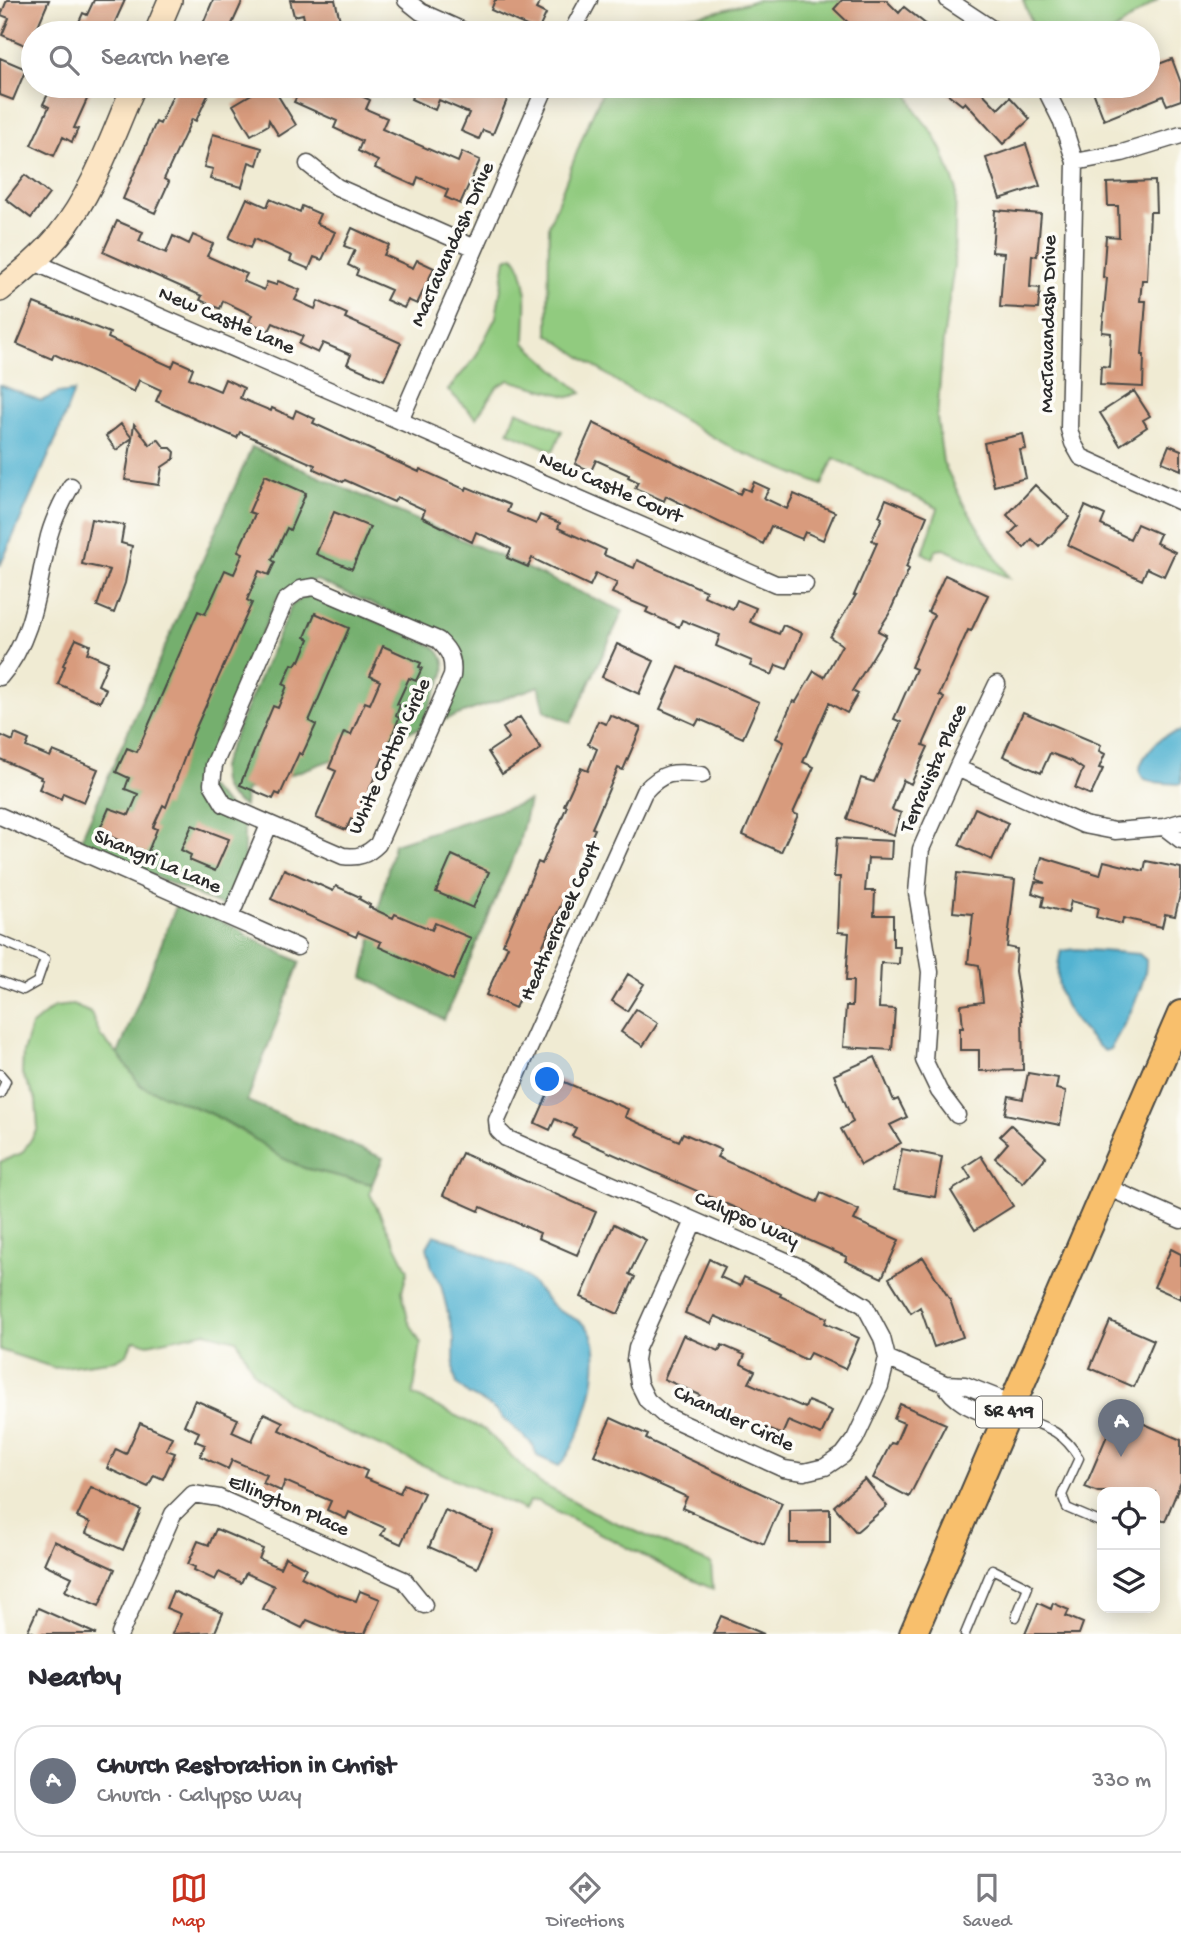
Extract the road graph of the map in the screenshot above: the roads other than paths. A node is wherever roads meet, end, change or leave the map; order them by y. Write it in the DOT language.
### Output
graph roads {
  1 [pos="170,0"];
  2 [pos="406,0"];
  3 [pos="589,0"];
  4 [pos="948,0"];
  5 [pos="161,21"];
  6 [pos="441,21"];
  7 [pos="578,21"];
  8 [pos="980,21"];
  9 [pos="129,98"];
  10 [pos="541,98"];
  11 [pos="1050,98"];
  12 [pos="1181,135"];
  13 [pos="1075,162"];
  14 [pos="308,164"];
  15 [pos="475,248"];
  16 [pos="34,262"];
  17 [pos="0,290"];
  18 [pos="400,421"];
  19 [pos="71,486"];
  20 [pos="1181,502"];
  21 [pos="805,584"];
  22 [pos="0,677"];
  23 [pos="998,684"];
  24 [pos="957,768"];
  25 [pos="702,775"];
  26 [pos="0,816"];
  27 [pos="1181,822"];
  28 [pos="270,825"];
  29 [pos="1164,827"];
  30 [pos="1181,841"];
  31 [pos="230,917"];
  32 [pos="0,940"];
  33 [pos="297,947"];
  34 [pos="0,981"];
  35 [pos="1181,1014"];
  36 [pos="0,1074"];
  37 [pos="0,1094"];
  38 [pos="957,1115"];
  39 [pos="498,1130"];
  40 [pos="1107,1187"];
  41 [pos="1181,1220"];
  42 [pos="694,1222"];
  43 [pos="887,1358"];
  44 [pos="1009,1413"];
  45 [pos="1097,1521"];
  46 [pos="424,1605"];
  47 [pos="1016,1617"];
  48 [pos="120,1634"];
  49 [pos="913,1634"];
  50 [pos="965,1634"];
  1 -- 5 [label="street"];
  2 -- 6 [label="street"];
  3 -- 7 [label="street"];
  4 -- 8 [label="street"];
  9 -- 16 [label="street"];
  10 -- 15 [label="street, MacTavandash Drive"];
  11 -- 13 [label="street, MacTavandash Drive"];
  12 -- 13 [label="street"];
  13 -- 20 [label="street, MacTavandash Drive"];
  14 -- 15 [label="street"];
  15 -- 18 [label="street, MacTavandash Drive"];
  16 -- 17 [label="street"];
  16 -- 18 [label="street, New Castle Lane"];
  18 -- 21 [label="street, New Castle Court"];
  19 -- 22 [label="street"];
  23 -- 24 [label="street, Terravista Place"];
  24 -- 29 [label="street"];
  24 -- 38 [label="street, Terravista Place"];
  25 -- 39 [label="street, Heathercreek Court"];
  26 -- 31 [label="street, Shangri La Lane"];
  27 -- 29 [label="street"];
  28 -- 28 [label="street, White Cotton Circle"];
  28 -- 31 [label="street"];
  29 -- 30 [label="street"];
  31 -- 33 [label="street, Shangri La Lane"];
  32 -- 34 [label="lane"];
  35 -- 40 [label="main road, SR 419"];
  36 -- 37 [label="lane"];
  39 -- 42 [label="street, Calypso Way"];
  40 -- 41 [label="street"];
  40 -- 44 [label="main road, SR 419"];
  42 -- 43 [label="street, Calypso Way"];
  42 -- 43 [label="street, Chandler Circle"];
  43 -- 44 [label="street"];
  44 -- 45 [label="lane"];
  44 -- 49 [label="main road, SR 419"];
  46 -- 48 [label="street, Ellington Place"];
  47 -- 50 [label="lane"];
}
